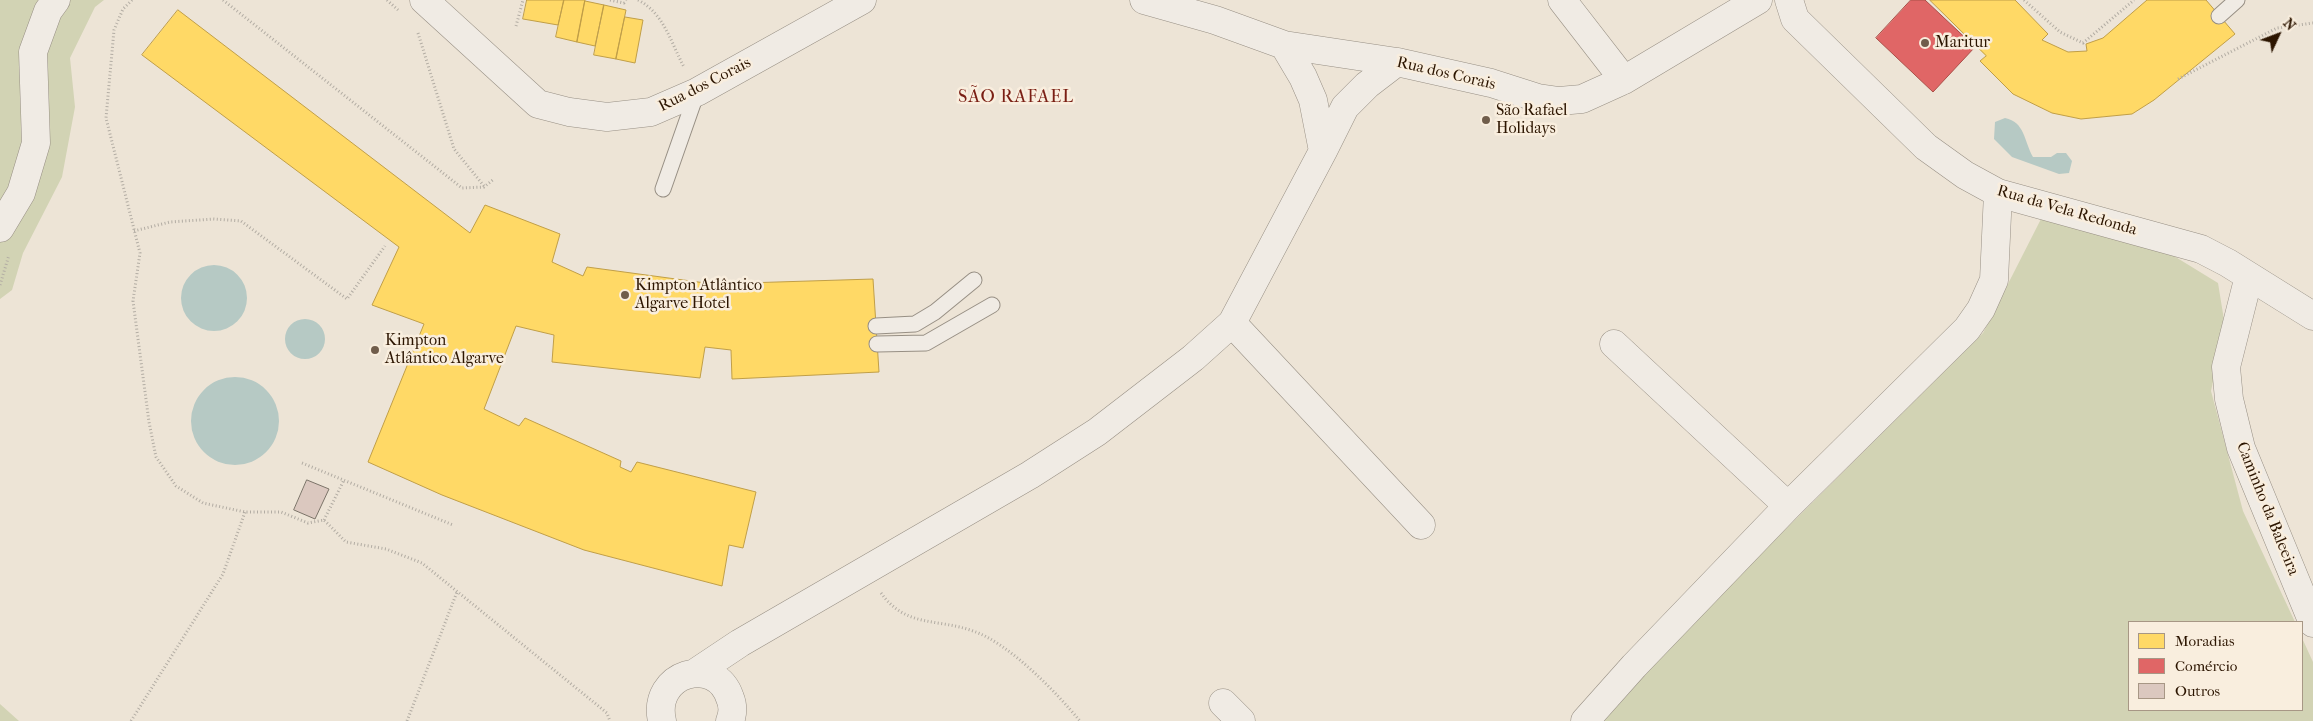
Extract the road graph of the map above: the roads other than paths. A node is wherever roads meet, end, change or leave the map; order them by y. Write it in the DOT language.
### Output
graph roads {
  1 [pos="56,0"];
  2 [pos="862,0"];
  3 [pos="1144,0"];
  4 [pos="1562,0"];
  5 [pos="1758,0"];
  6 [pos="1789,0"];
  7 [pos="2237,0"];
  8 [pos="413,7"];
  9 [pos="1218,10"];
  10 [pos="2219,16"];
  11 [pos="1284,45"];
  12 [pos="1397,62"];
  13 [pos="1624,80"];
  14 [pos="697,92"];
  15 [pos="1322,150"];
  16 [pos="663,190"];
  17 [pos="1998,193"];
  18 [pos="0,228"];
  19 [pos="2249,276"];
  20 [pos="974,280"];
  21 [pos="992,305"];
  22 [pos="2313,316"];
  23 [pos="1232,323"];
  24 [pos="876,326"];
  25 [pos="877,344"];
  26 [pos="1614,344"];
  27 [pos="1788,506"];
  28 [pos="1421,525"];
  29 [pos="2313,623"];
  30 [pos="695,673"];
  31 [pos="662,721"];
  32 [pos="730,721"];
  33 [pos="1585,721"];
  1 -- 18 [label="street"];
  2 -- 14 [label="street, Rua dos Corais"];
  3 -- 9 [label="street, Rua dos Corais"];
  4 -- 13 [label="street"];
  5 -- 13 [label="street, Rua dos Corais"];
  6 -- 17 [label="street, Rua da Vela Redonda"];
  7 -- 10 [label="lane"];
  8 -- 14 [label="street, Rua dos Corais"];
  9 -- 11 [label="street, Rua dos Corais"];
  11 -- 12 [label="street, Rua dos Corais"];
  11 -- 15 [label="street"];
  12 -- 13 [label="street, Rua dos Corais"];
  12 -- 15 [label="street"];
  14 -- 16 [label="lane"];
  15 -- 23 [label="street"];
  17 -- 19 [label="street, Rua da Vela Redonda"];
  17 -- 27 [label="street"];
  19 -- 22 [label="street, Rua da Vela Redonda"];
  19 -- 29 [label="street, Caminho da Baleeira"];
  20 -- 24 [label="lane"];
  21 -- 25 [label="lane"];
  23 -- 28 [label="street"];
  23 -- 30 [label="street"];
  26 -- 27 [label="street"];
  27 -- 33 [label="street"];
  30 -- 31 [label="street"];
  30 -- 32 [label="street"];
}
